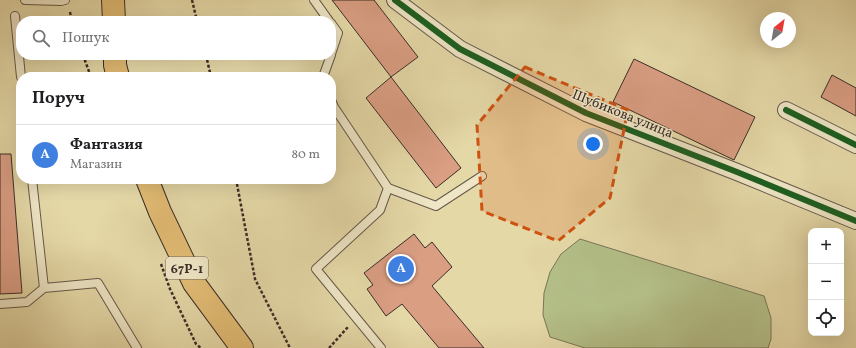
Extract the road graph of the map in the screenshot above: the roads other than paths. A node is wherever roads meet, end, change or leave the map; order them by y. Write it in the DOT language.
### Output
graph roads {
  1 [pos="25,0"];
  2 [pos="65,0"];
  3 [pos="113,0"];
  4 [pos="314,0"];
  5 [pos="396,0"];
  6 [pos="15,16"];
  7 [pos="114,16"];
  8 [pos="326,16"];
  9 [pos="16,26"];
  10 [pos="19,60"];
  11 [pos="115,60"];
  12 [pos="329,60"];
  13 [pos="21,72"];
  14 [pos="117,72"];
  15 [pos="325,72"];
  16 [pos="336,110"];
  17 [pos="786,110"];
  18 [pos="856,145"];
  19 [pos="482,176"];
  20 [pos="33,184"];
  21 [pos="149,184"];
  22 [pos="388,188"];
  23 [pos="856,221"];
  24 [pos="44,288"];
  25 [pos="0,304"];
  26 [pos="137,348"];
  27 [pos="242,348"];
  28 [pos="381,348"];
  1 -- 2 [label="lane"];
  3 -- 7 [label="main road"];
  4 -- 8 [label="lane"];
  5 -- 23 [label="street, Шубикова улица"];
  6 -- 9 [label="lane"];
  10 -- 13 [label="lane"];
  11 -- 14 [label="main road"];
  12 -- 15 [label="lane"];
  16 -- 22 [label="lane"];
  17 -- 18 [label="street"];
  19 -- 22 [label="lane"];
  20 -- 24 [label="lane"];
  21 -- 27 [label="main road, 67Р-1"];
  22 -- 28 [label="lane"];
  24 -- 25 [label="lane"];
  24 -- 26 [label="lane"];
}
